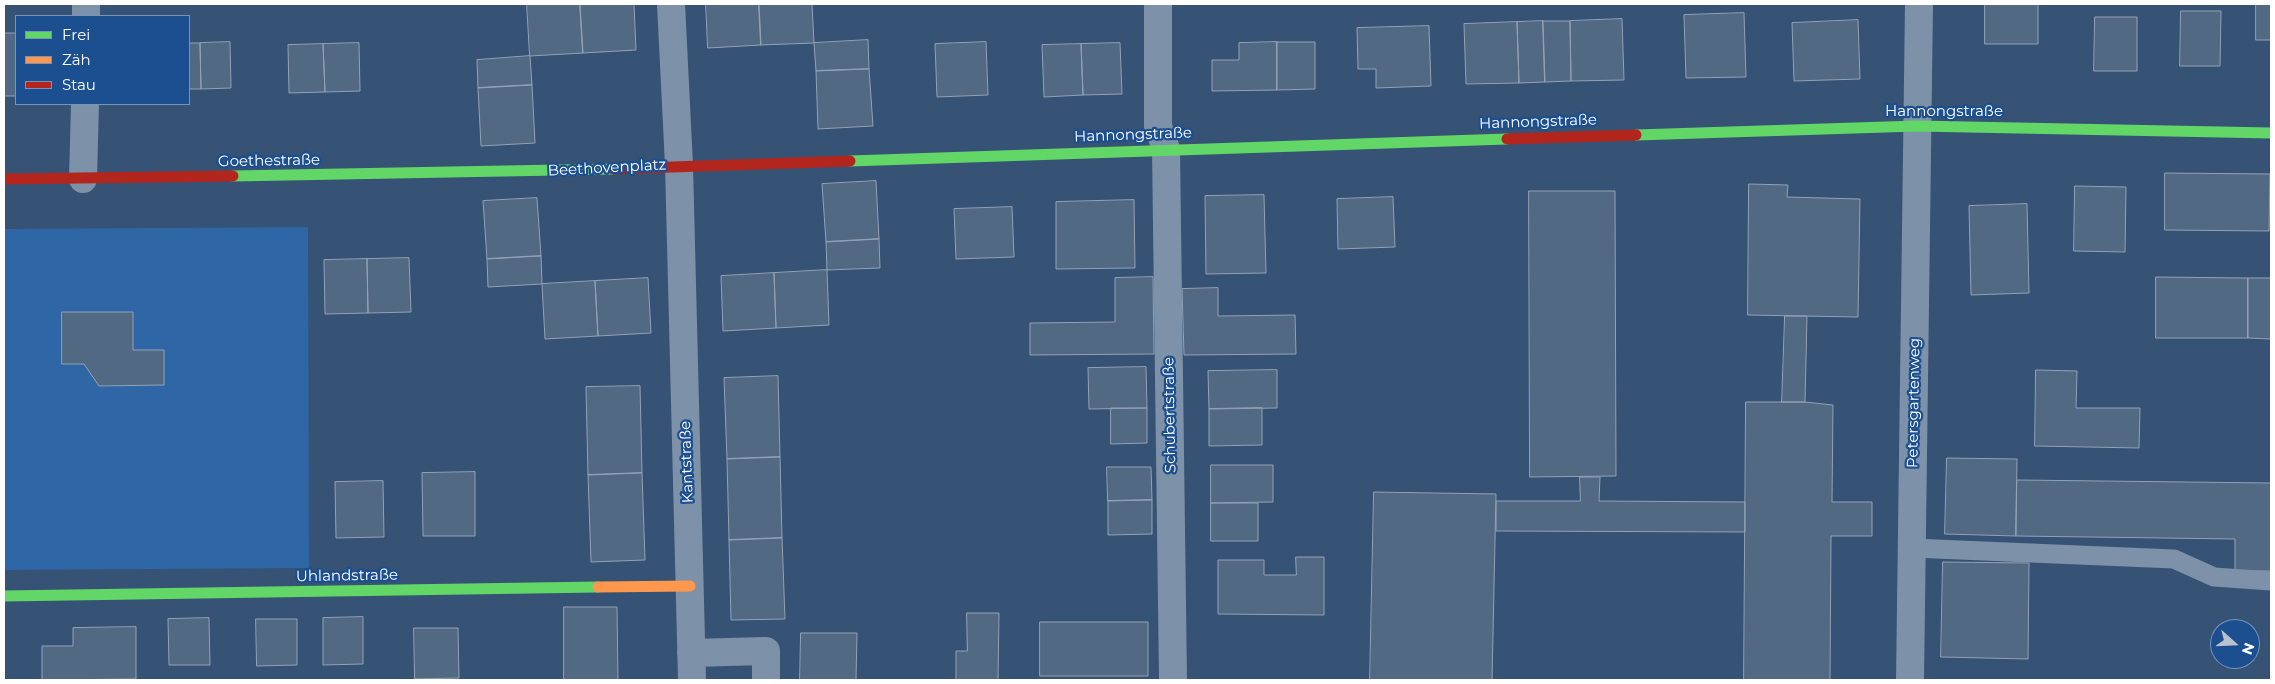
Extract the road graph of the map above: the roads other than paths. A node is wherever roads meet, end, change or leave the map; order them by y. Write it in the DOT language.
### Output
graph roads {
  1 [pos="671,4"];
  2 [pos="1158,4"];
  3 [pos="1919,4"];
  4 [pos="84,105"];
  5 [pos="1917,126"];
  6 [pos="2271,133"];
  7 [pos="1166,149"];
  8 [pos="807,163"];
  9 [pos="679,165"];
  10 [pos="534,172"];
  11 [pos="4,179"];
  12 [pos="83,179"];
  13 [pos="681,271"];
  14 [pos="1912,548"];
  15 [pos="2271,581"];
  16 [pos="690,586"];
  17 [pos="4,596"];
  18 [pos="691,653"];
  19 [pos="692,680"];
  20 [pos="766,680"];
  21 [pos="1173,680"];
  22 [pos="1910,680"];
  1 -- 9 [label="street, Beethovenplatz"];
  2 -- 7 [label="street, Schubertstraße"];
  3 -- 5 [label="street, Petersgartenweg"];
  4 -- 12 [label="street"];
  5 -- 6 [label="street, Hannongstraße"];
  5 -- 7 [label="street, Hannongstraße"];
  5 -- 14 [label="street, Petersgartenweg"];
  7 -- 8 [label="street, Hannongstraße"];
  7 -- 21 [label="street, Schubertstraße"];
  8 -- 9 [label="street, Beethovenplatz"];
  9 -- 10 [label="street, Beethovenplatz"];
  9 -- 13 [label="street, Beethovenplatz"];
  10 -- 12 [label="street, Goethestraße"];
  11 -- 12 [label="street, Goethestraße"];
  13 -- 16 [label="street, Kantstraße"];
  14 -- 15 [label="lane"];
  14 -- 22 [label="street, Petersgartenweg"];
  16 -- 17 [label="street, Uhlandstraße"];
  16 -- 18 [label="street, Kantstraße"];
  18 -- 19 [label="street, Kantstraße"];
  18 -- 20 [label="street"];
}
